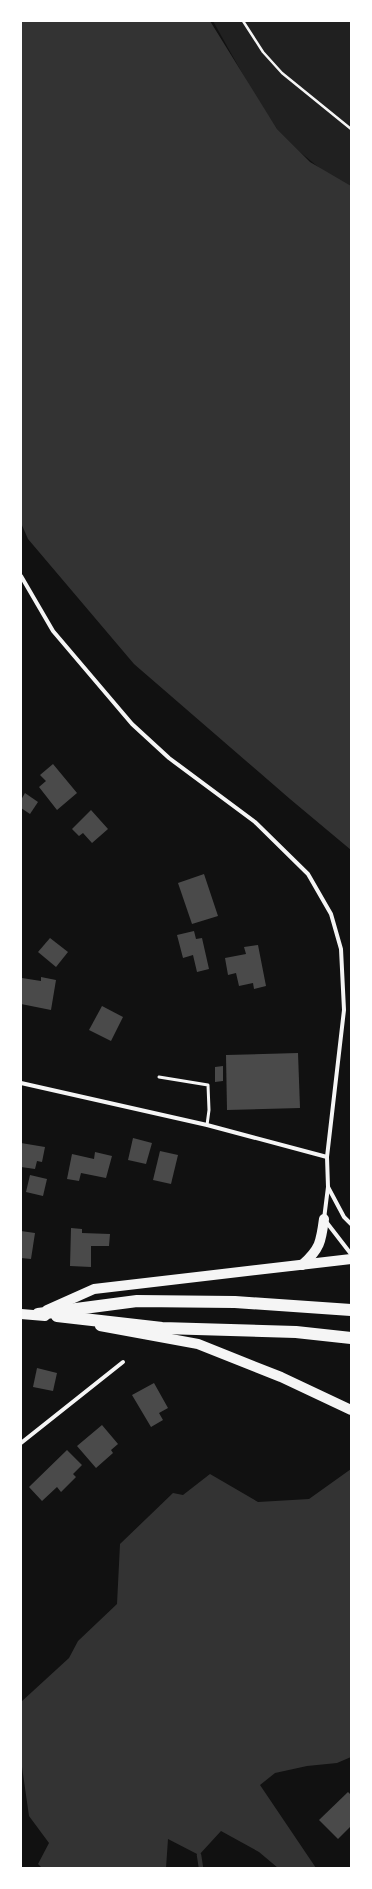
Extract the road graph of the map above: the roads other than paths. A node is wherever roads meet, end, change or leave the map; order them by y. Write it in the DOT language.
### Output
graph roads {
  1 [pos="21,576"];
  2 [pos="159,1077"];
  3 [pos="21,1083"];
  4 [pos="207,1125"];
  5 [pos="327,1157"];
  6 [pos="328,1187"];
  7 [pos="324,1219"];
  8 [pos="351,1224"];
  9 [pos="351,1254"];
  10 [pos="351,1259"];
  11 [pos="302,1265"];
  12 [pos="351,1310"];
  13 [pos="21,1314"];
  14 [pos="38,1314"];
  15 [pos="351,1338"];
  16 [pos="124,1362"];
  17 [pos="351,1410"];
  18 [pos="21,1443"];
  1 -- 5 [label="street"];
  2 -- 4 [label="lane"];
  3 -- 4 [label="street"];
  4 -- 5 [label="street"];
  5 -- 6 [label="street"];
  6 -- 7 [label="street"];
  6 -- 8 [label="street"];
  7 -- 9 [label="street"];
  7 -- 11 [label="main road"];
  10 -- 11 [label="main road"];
  11 -- 14 [label="main road"];
  12 -- 14 [label="highway"];
  13 -- 14 [label="main road"];
  14 -- 15 [label="highway"];
  14 -- 17 [label="main road"];
  16 -- 18 [label="street"];
}
